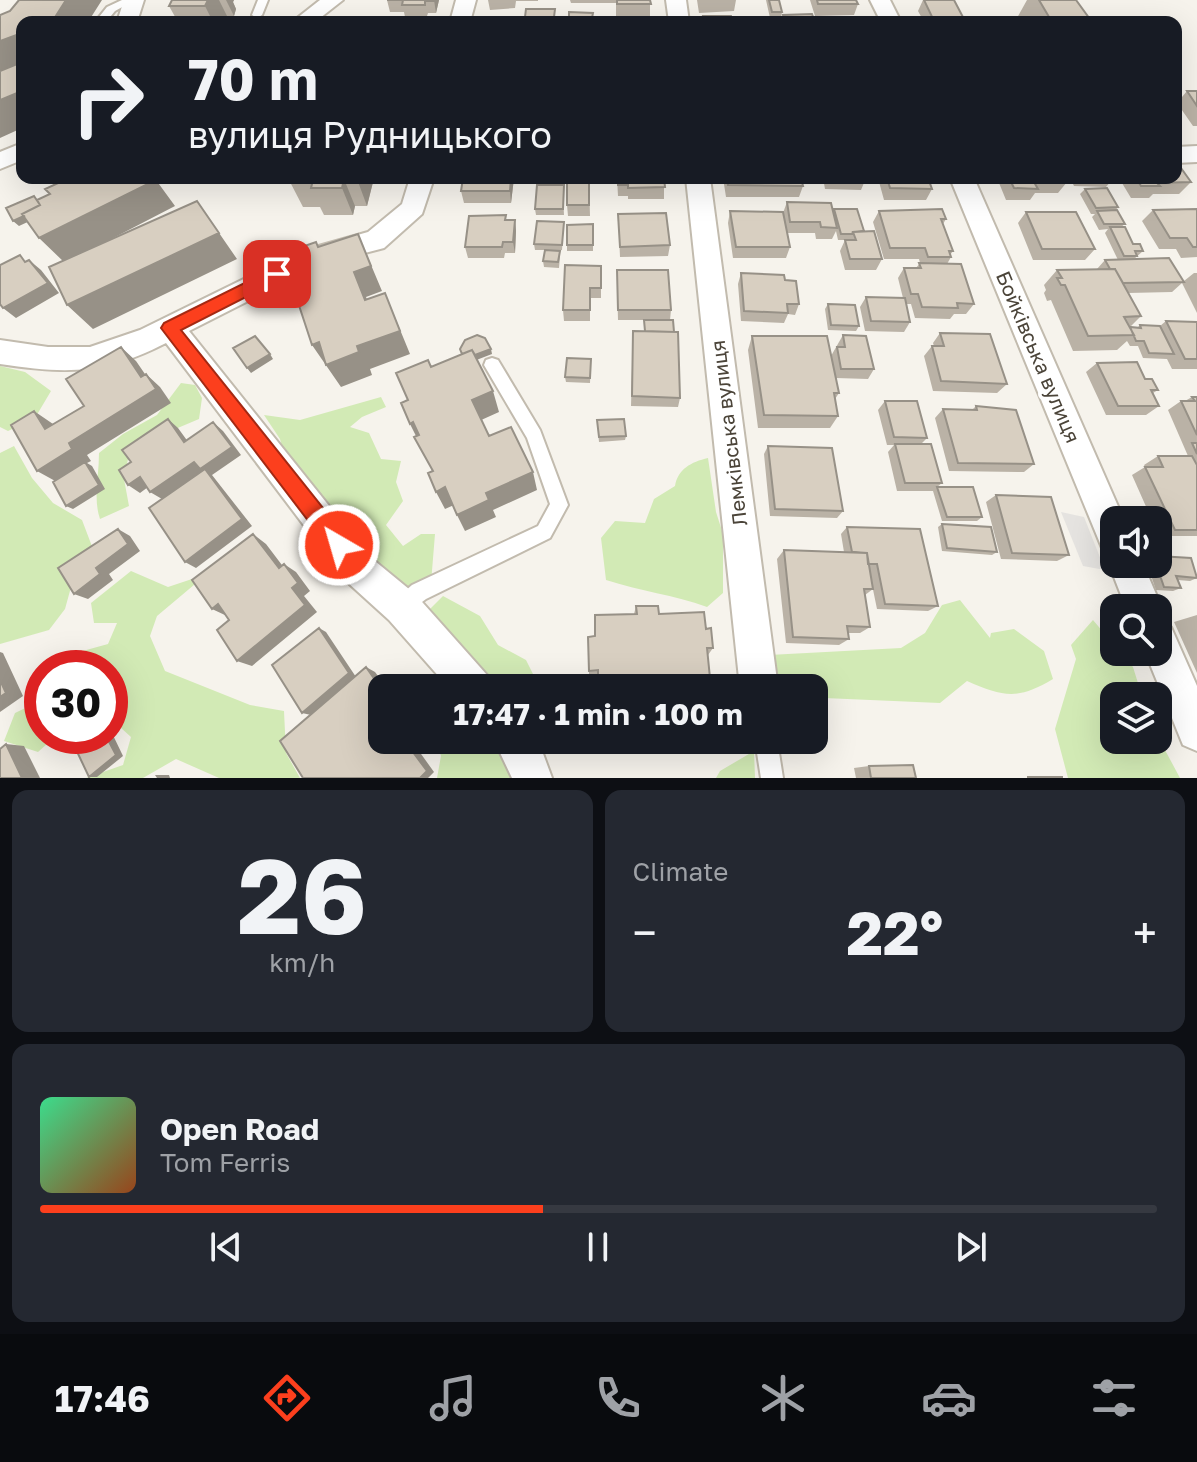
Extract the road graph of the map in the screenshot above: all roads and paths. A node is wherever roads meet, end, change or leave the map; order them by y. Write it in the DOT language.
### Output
graph roads {
  1 [pos="132,0"];
  2 [pos="263,0"];
  3 [pos="333,0"];
  4 [pos="257,15"];
  5 [pos="105,16"];
  6 [pos="310,16"];
  7 [pos="420,184"];
  8 [pos="699,184"];
  9 [pos="965,184"];
  10 [pos="170,328"];
  11 [pos="0,352"];
  12 [pos="492,365"];
  13 [pos="1101,506"];
  14 [pos="402,607"];
  15 [pos="1169,666"];
  16 [pos="462,674"];
  17 [pos="757,674"];
  18 [pos="1197,731"];
  19 [pos="524,754"];
  20 [pos="768,754"];
  21 [pos="532,778"];
  22 [pos="772,778"];
  1 -- 5 [label="lane"];
  2 -- 4 [label="lane"];
  3 -- 6 [label="street"];
  7 -- 10 [label="street"];
  8 -- 17 [label="street, Лемківська вулиця"];
  9 -- 13 [label="street, Бойківська вулиця"];
  10 -- 11 [label="street"];
  10 -- 14 [label="street"];
  12 -- 14 [label="lane"];
  14 -- 16 [label="street"];
  15 -- 18 [label="street"];
  19 -- 21 [label="street"];
  20 -- 22 [label="lane"];
}
